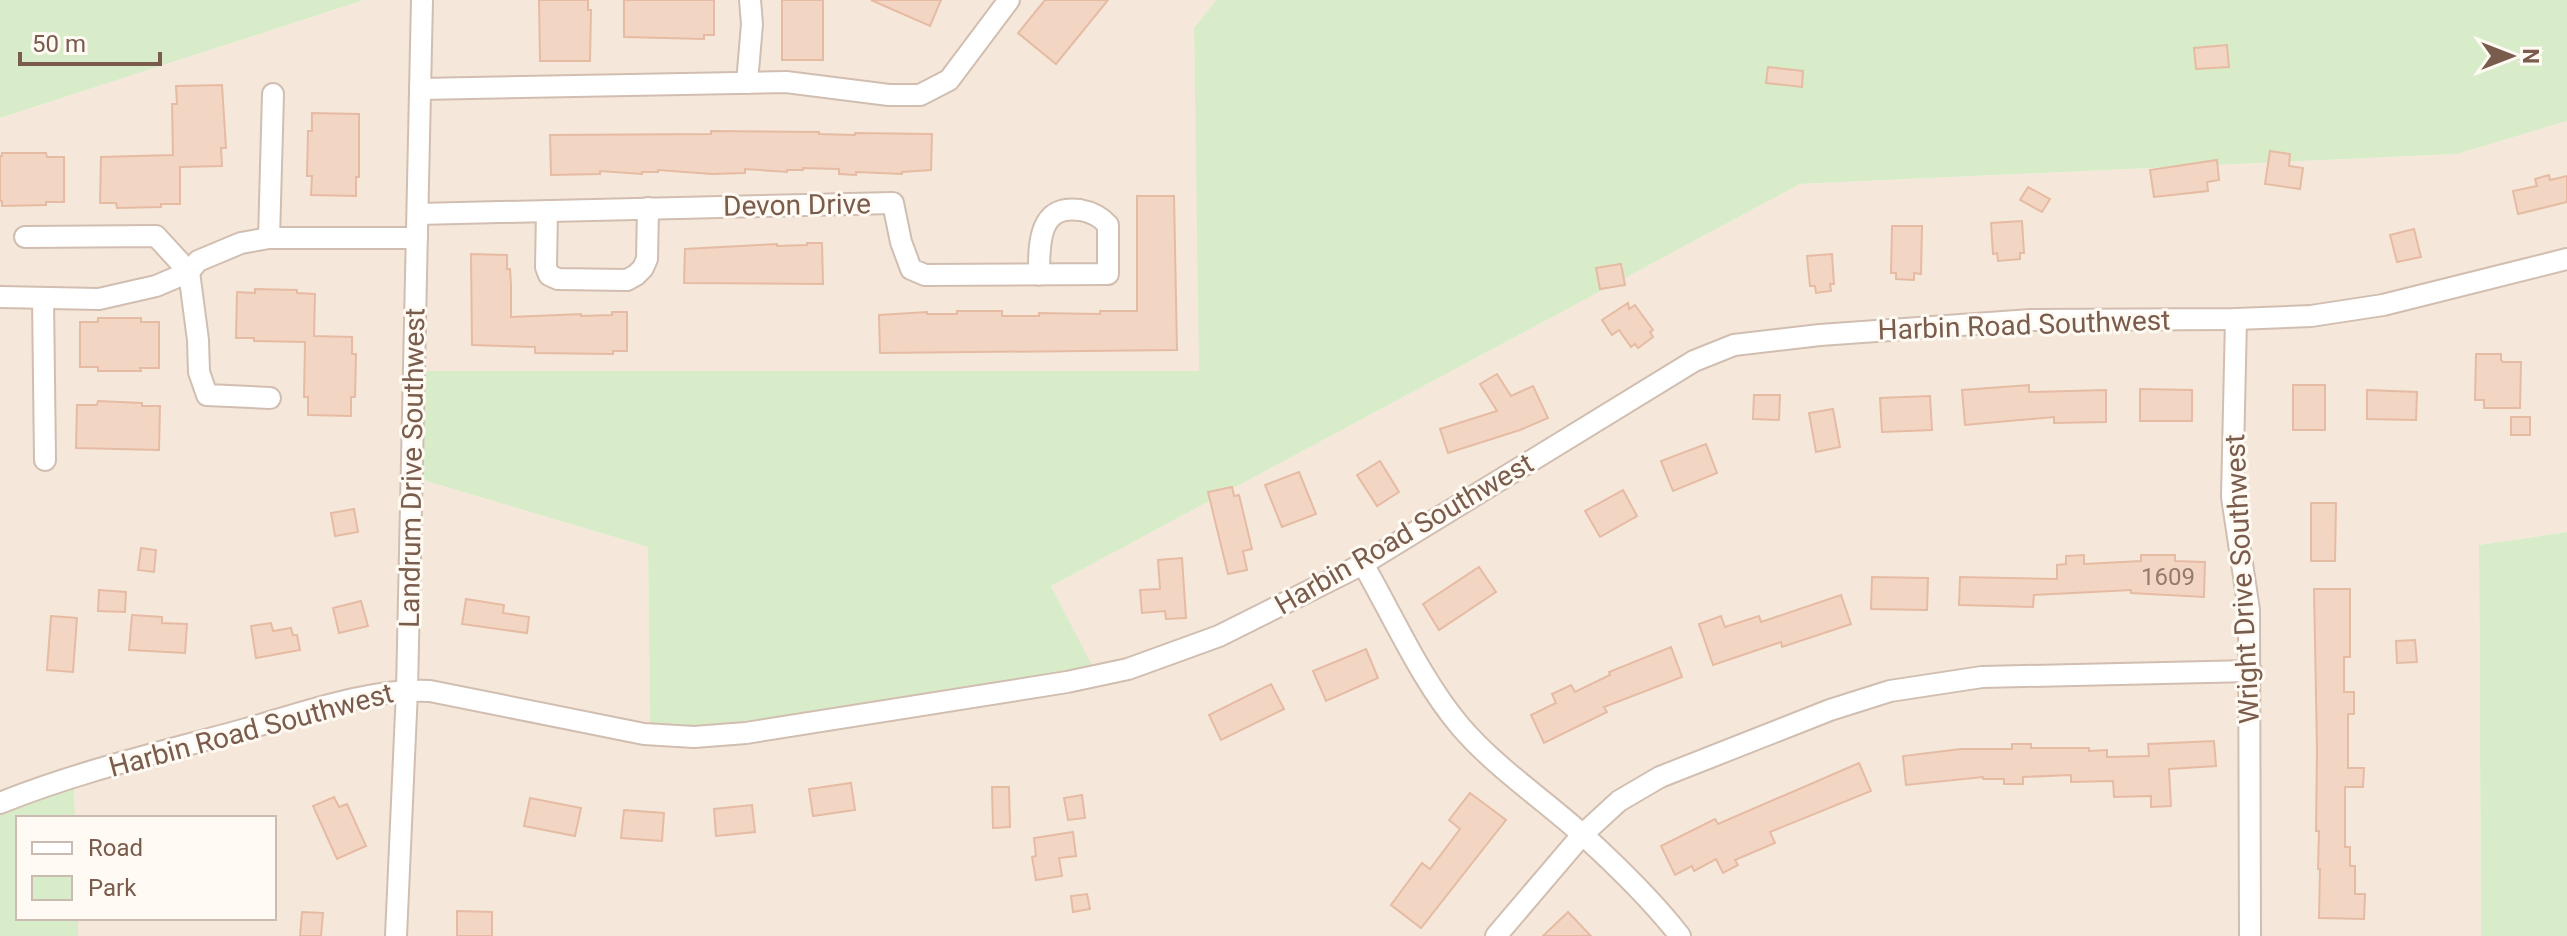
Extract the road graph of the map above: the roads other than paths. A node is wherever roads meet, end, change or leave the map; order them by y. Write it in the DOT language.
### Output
graph roads {
  1 [pos="422,0"];
  2 [pos="750,0"];
  3 [pos="1009,0"];
  4 [pos="747,83"];
  5 [pos="420,89"];
  6 [pos="273,94"];
  7 [pos="648,208"];
  8 [pos="547,211"];
  9 [pos="418,214"];
  10 [pos="25,237"];
  11 [pos="269,238"];
  12 [pos="417,238"];
  13 [pos="2567,259"];
  14 [pos="189,272"];
  15 [pos="1039,275"];
  16 [pos="0,297"];
  17 [pos="43,298"];
  18 [pos="2236,319"];
  19 [pos="270,398"];
  20 [pos="45,460"];
  21 [pos="1363,564"];
  22 [pos="2251,671"];
  23 [pos="407,690"];
  24 [pos="0,803"];
  25 [pos="1582,835"];
  26 [pos="396,936"];
  27 [pos="1496,936"];
  28 [pos="1680,936"];
  29 [pos="2250,936"];
  1 -- 5 [label="street, Landrum Drive Southwest"];
  2 -- 4 [label="street"];
  3 -- 4 [label="street"];
  4 -- 5 [label="street"];
  5 -- 9 [label="street, Landrum Drive Southwest"];
  6 -- 11 [label="street"];
  7 -- 8 [label="street, Devon Drive"];
  7 -- 8 [label="street"];
  7 -- 15 [label="street, Devon Drive"];
  8 -- 9 [label="street, Devon Drive"];
  9 -- 12 [label="street, Landrum Drive Southwest"];
  10 -- 14 [label="street"];
  11 -- 12 [label="street"];
  11 -- 14 [label="street"];
  12 -- 23 [label="street, Landrum Drive Southwest"];
  13 -- 18 [label="street, Harbin Road Southwest"];
  14 -- 17 [label="street"];
  14 -- 19 [label="street"];
  16 -- 17 [label="street"];
  17 -- 20 [label="street"];
  18 -- 21 [label="street, Harbin Road Southwest"];
  18 -- 22 [label="street, Wright Drive Southwest"];
  21 -- 23 [label="street, Harbin Road Southwest"];
  21 -- 25 [label="street"];
  22 -- 25 [label="street"];
  22 -- 29 [label="street, Wright Drive Southwest"];
  23 -- 24 [label="street, Harbin Road Southwest"];
  23 -- 26 [label="street, Landrum Drive Southwest"];
  25 -- 27 [label="street"];
  25 -- 28 [label="street"];
}
